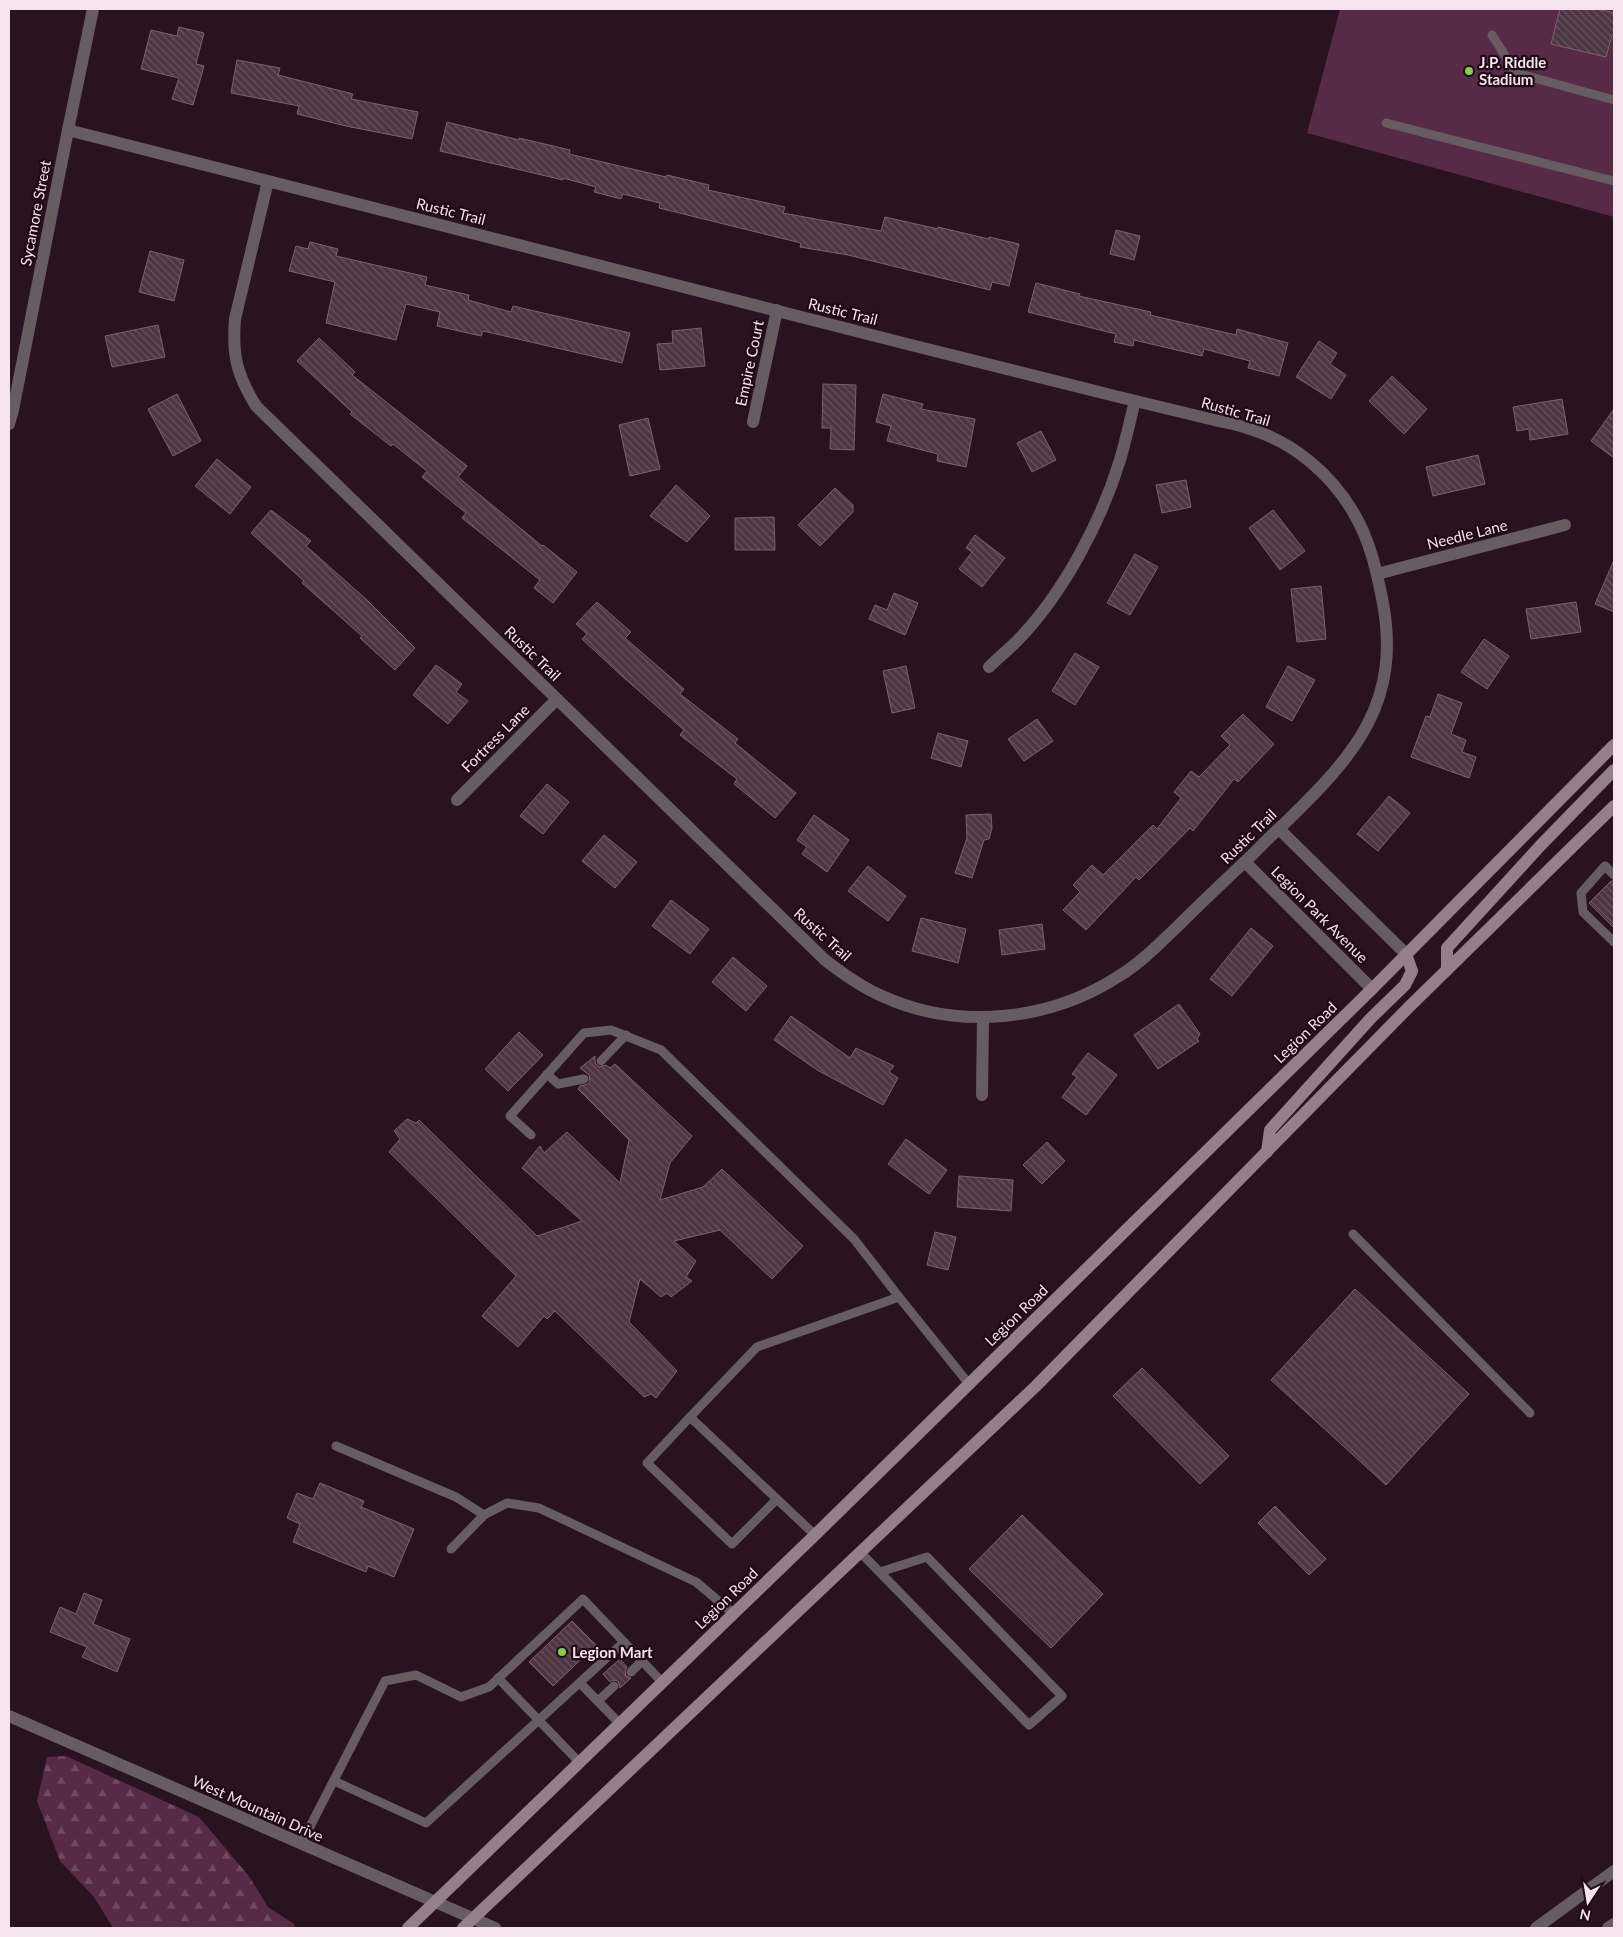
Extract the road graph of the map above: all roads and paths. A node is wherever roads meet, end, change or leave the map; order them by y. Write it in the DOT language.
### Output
graph roads {
  1 [pos="93,9"];
  2 [pos="1492,35"];
  3 [pos="1614,100"];
  4 [pos="1386,123"];
  5 [pos="68,130"];
  6 [pos="268,181"];
  7 [pos="1614,181"];
  8 [pos="777,310"];
  9 [pos="1135,401"];
  10 [pos="753,422"];
  11 [pos="9,424"];
  12 [pos="1565,525"];
  13 [pos="1377,574"];
  14 [pos="989,666"];
  15 [pos="556,699"];
  16 [pos="1614,745"];
  17 [pos="1614,770"];
  18 [pos="457,800"];
  19 [pos="1614,806"];
  20 [pos="1279,828"];
  21 [pos="1245,862"];
  22 [pos="1614,875"];
  23 [pos="1614,942"];
  24 [pos="1406,954"];
  25 [pos="1447,970"];
  26 [pos="1372,989"];
  27 [pos="983,1018"];
  28 [pos="626,1036"];
  29 [pos="601,1061"];
  30 [pos="547,1074"];
  31 [pos="584,1079"];
  32 [pos="982,1095"];
  33 [pos="530,1135"];
  34 [pos="1266,1152"];
  35 [pos="1353,1234"];
  36 [pos="899,1297"];
  37 [pos="969,1384"];
  38 [pos="1530,1412"];
  39 [pos="690,1417"];
  40 [pos="336,1446"];
  41 [pos="777,1499"];
  42 [pos="484,1515"];
  43 [pos="815,1535"];
  44 [pos="451,1549"];
  45 [pos="860,1552"];
  46 [pos="880,1572"];
  47 [pos="734,1614"];
  48 [pos="624,1642"];
  49 [pos="642,1661"];
  50 [pos="631,1672"];
  51 [pos="498,1678"];
  52 [pos="580,1683"];
  53 [pos="663,1683"];
  54 [pos="614,1686"];
  55 [pos="598,1701"];
  56 [pos="9,1716"];
  57 [pos="539,1721"];
  58 [pos="620,1724"];
  59 [pos="580,1763"];
  60 [pos="334,1781"];
  61 [pos="301,1844"];
  62 [pos="1614,1871"];
  63 [pos="436,1903"];
  64 [pos="473,1919"];
  65 [pos="1614,1924"];
  66 [pos="408,1928"];
  67 [pos="463,1928"];
  68 [pos="495,1928"];
  69 [pos="1536,1928"];
  70 [pos="1608,1928"];
  1 -- 5 [label="street, Sycamore Street"];
  2 -- 3 [label="lane"];
  4 -- 7 [label="lane"];
  5 -- 6 [label="street, Rustic Trail"];
  5 -- 11 [label="street, Sycamore Street"];
  6 -- 8 [label="street, Rustic Trail"];
  6 -- 15 [label="street, Rustic Trail"];
  8 -- 9 [label="street, Rustic Trail"];
  8 -- 10 [label="street, Empire Court"];
  9 -- 13 [label="street, Rustic Trail"];
  9 -- 14 [label="street"];
  12 -- 13 [label="street, Needle Lane"];
  13 -- 20 [label="street, Rustic Trail"];
  15 -- 18 [label="street, Fortress Lane"];
  15 -- 27 [label="street, Rustic Trail"];
  16 -- 24 [label="main road, Legion Road"];
  17 -- 25 [label="main road"];
  19 -- 25 [label="main road"];
  20 -- 21 [label="street, Rustic Trail"];
  20 -- 24 [label="street, Legion Park Avenue"];
  21 -- 26 [label="street, Legion Park Avenue"];
  21 -- 27 [label="street, Rustic Trail"];
  22 -- 23 [label="lane"];
  24 -- 26 [label="main road, Legion Road"];
  24 -- 34 [label="main road"];
  25 -- 34 [label="main road"];
  26 -- 37 [label="main road, Legion Road"];
  27 -- 32 [label="street"];
  28 -- 29 [label="lane"];
  28 -- 30 [label="lane"];
  28 -- 36 [label="lane"];
  30 -- 31 [label="lane"];
  30 -- 33 [label="lane"];
  34 -- 45 [label="main road"];
  35 -- 38 [label="lane"];
  36 -- 37 [label="lane"];
  36 -- 39 [label="lane"];
  37 -- 43 [label="main road, Legion Road"];
  39 -- 41 [label="lane"];
  39 -- 41 [label="lane"];
  40 -- 42 [label="lane"];
  41 -- 43 [label="lane"];
  42 -- 44 [label="lane"];
  42 -- 47 [label="lane"];
  43 -- 47 [label="main road, Legion Road"];
  45 -- 46 [label="lane"];
  45 -- 64 [label="main road"];
  46 -- 46 [label="lane"];
  47 -- 53 [label="main road, Legion Road"];
  48 -- 49 [label="lane"];
  48 -- 51 [label="lane"];
  48 -- 52 [label="lane"];
  49 -- 50 [label="lane"];
  49 -- 53 [label="lane"];
  51 -- 57 [label="lane"];
  51 -- 60 [label="lane"];
  52 -- 55 [label="lane"];
  52 -- 57 [label="lane"];
  53 -- 58 [label="main road, Legion Road"];
  54 -- 55 [label="lane"];
  55 -- 58 [label="lane"];
  56 -- 61 [label="street, West Mountain Drive"];
  57 -- 59 [label="lane"];
  57 -- 60 [label="lane"];
  58 -- 59 [label="main road, Legion Road"];
  59 -- 63 [label="main road, Legion Road"];
  60 -- 61 [label="lane"];
  61 -- 63 [label="street, West Mountain Drive"];
  62 -- 69 [label="street"];
  63 -- 64 [label="street, West Mountain Drive"];
  63 -- 66 [label="main road, Legion Road"];
  64 -- 67 [label="main road"];
  64 -- 68 [label="street, West Mountain Drive"];
  65 -- 70 [label="street"];
}
